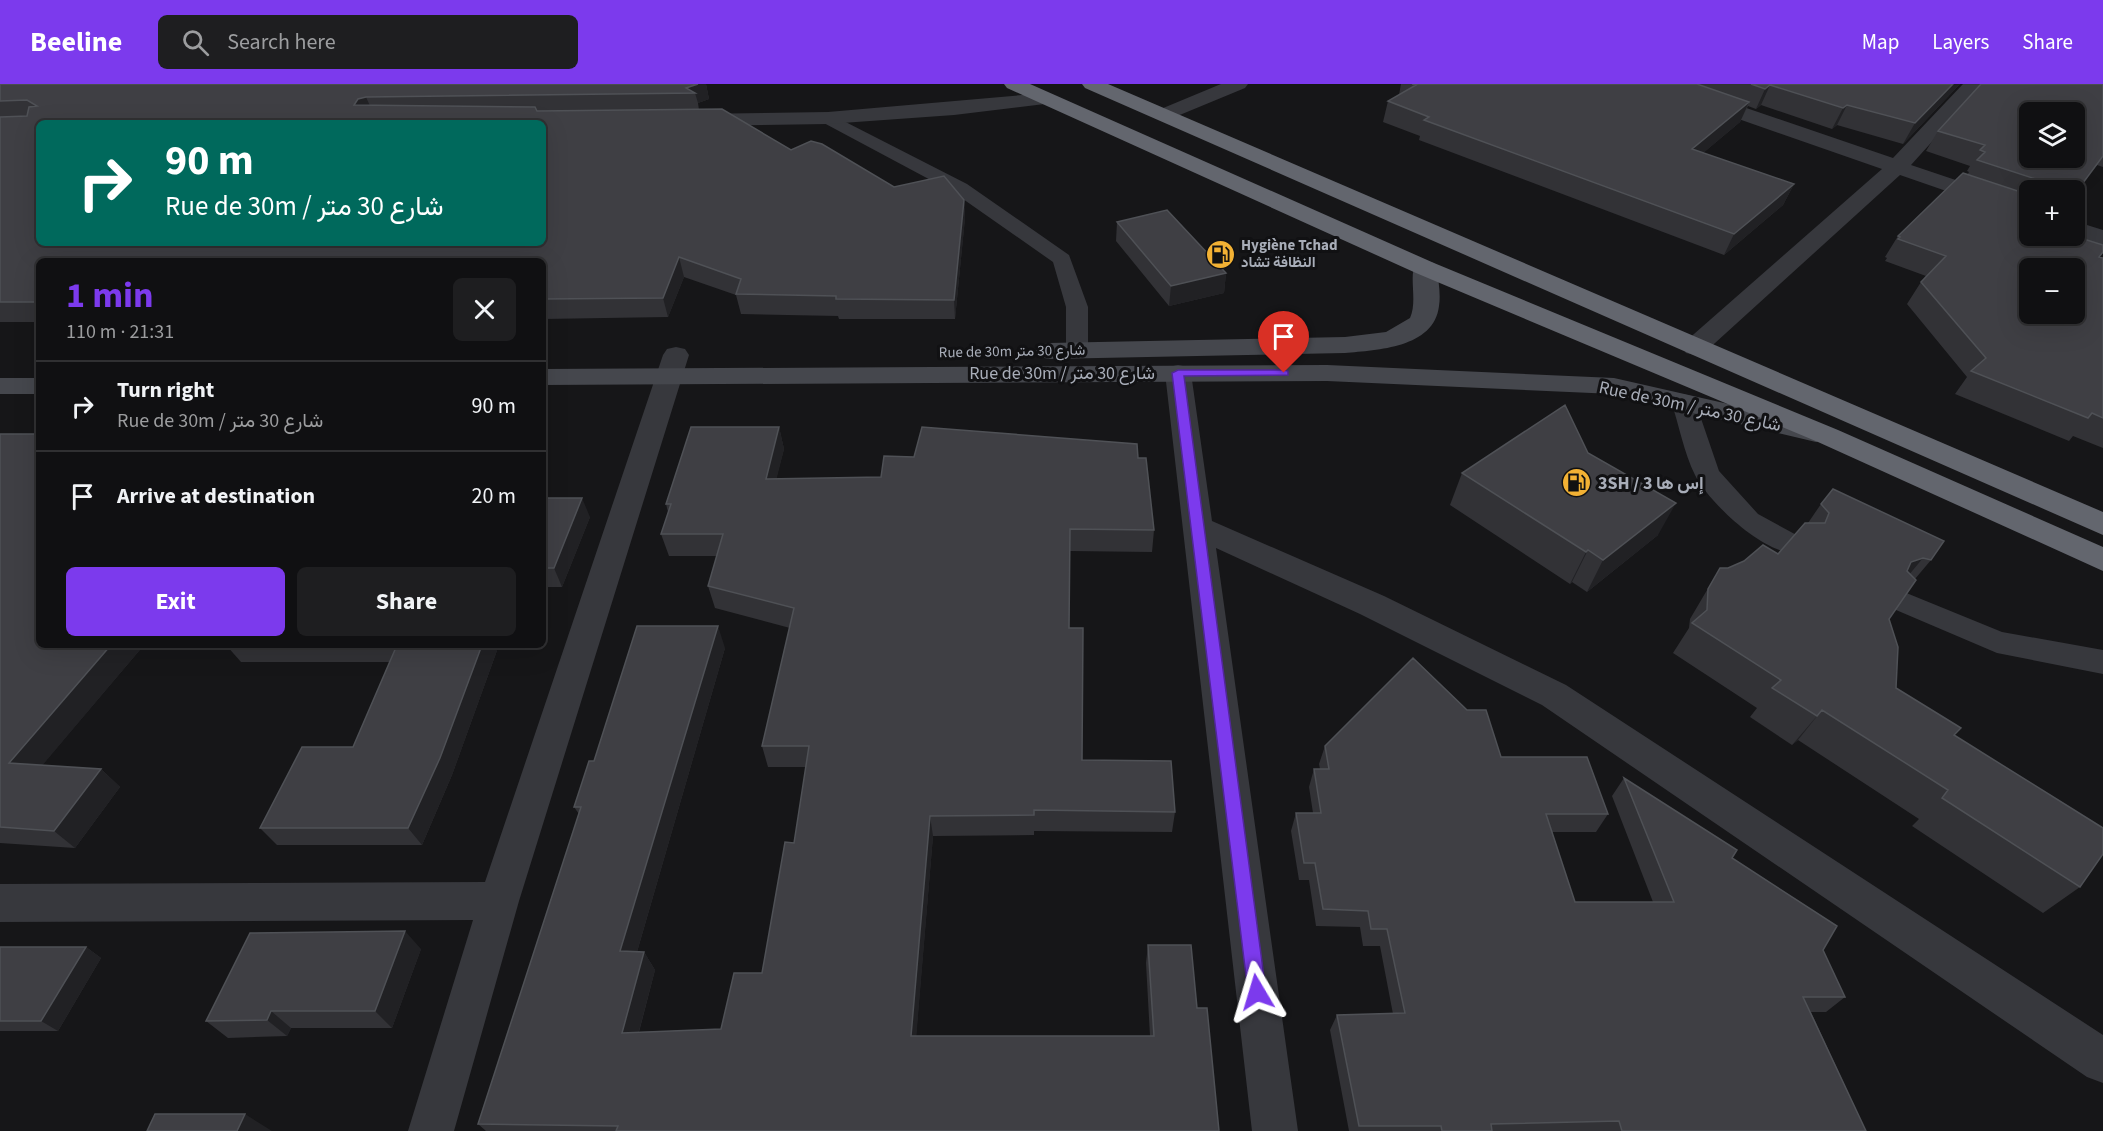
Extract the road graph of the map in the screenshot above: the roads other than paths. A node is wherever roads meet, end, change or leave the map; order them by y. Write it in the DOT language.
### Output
graph roads {
  1 [pos="1014,84"];
  2 [pos="1092,84"];
  3 [pos="1238,84"];
  4 [pos="1657,84"];
  5 [pos="1974,84"];
  6 [pos="1046,99"];
  7 [pos="1163,115"];
  8 [pos="828,118"];
  9 [pos="673,120"];
  10 [pos="1896,168"];
  11 [pos="2019,209"];
  12 [pos="2085,232"];
  13 [pos="2103,238"];
  14 [pos="1425,268"];
  15 [pos="1695,347"];
  16 [pos="1077,351"];
  17 [pos="546,356"];
  18 [pos="36,363"];
  19 [pos="0,364"];
  20 [pos="674,365"];
  21 [pos="1178,373"];
  22 [pos="546,377"];
  23 [pos="0,386"];
  24 [pos="36,386"];
  25 [pos="1683,401"];
  26 [pos="1828,436"];
  27 [pos="2103,524"];
  28 [pos="1198,527"];
  29 [pos="1792,545"];
  30 [pos="2103,560"];
  31 [pos="1899,600"];
  32 [pos="2103,662"];
  33 [pos="499,901"];
  34 [pos="0,903"];
  35 [pos="2103,1061"];
  36 [pos="431,1131"];
  37 [pos="1275,1131"];
  1 -- 6 [label="highway"];
  2 -- 7 [label="highway"];
  3 -- 7 [label="street"];
  4 -- 10 [label="street"];
  5 -- 10 [label="street"];
  6 -- 8 [label="street"];
  6 -- 14 [label="highway"];
  7 -- 15 [label="highway"];
  8 -- 9 [label="street"];
  8 -- 16 [label="lane"];
  10 -- 11 [label="street"];
  10 -- 15 [label="street"];
  12 -- 13 [label="street"];
  14 -- 16 [label="street, Rue de 30m شارع 30 متر"];
  14 -- 26 [label="highway"];
  15 -- 27 [label="highway"];
  16 -- 20 [label="street, Rue de 30m شارع 30 متر"];
  17 -- 20 [label="street, Rue de 30m شارع 30 متر"];
  18 -- 19 [label="street"];
  20 -- 21 [label="street, Rue de 30m / شارع 30 متر"];
  20 -- 22 [label="street, Rue de 30m / شارع 30 متر"];
  20 -- 33 [label="street"];
  21 -- 25 [label="street, Rue de 30m / شارع 30 متر"];
  21 -- 28 [label="street"];
  23 -- 24 [label="street"];
  25 -- 26 [label="street, Rue de 30m / شارع 30 متر"];
  25 -- 29 [label="lane"];
  26 -- 30 [label="highway"];
  28 -- 35 [label="street"];
  28 -- 37 [label="street"];
  31 -- 32 [label="lane"];
  33 -- 34 [label="street"];
  33 -- 36 [label="street"];
}
